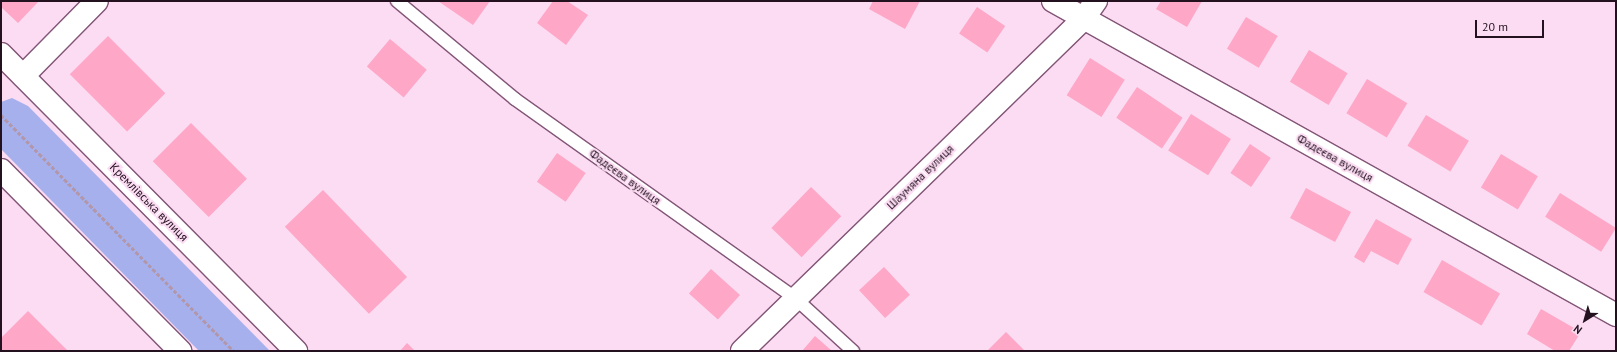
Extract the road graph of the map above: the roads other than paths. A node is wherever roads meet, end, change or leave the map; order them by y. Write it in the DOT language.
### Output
graph roads {
  1 [pos="97,1"];
  2 [pos="397,1"];
  3 [pos="1053,1"];
  4 [pos="1090,9"];
  5 [pos="1,54"];
  6 [pos="23,76"];
  7 [pos="1,170"];
  8 [pos="795,298"];
  9 [pos="1616,315"];
  10 [pos="180,351"];
  11 [pos="296,351"];
  12 [pos="742,351"];
  13 [pos="853,351"];
  1 -- 6 [label="street"];
  2 -- 8 [label="lane, Фадеєва вулиця"];
  3 -- 4 [label="street, Фадеєва вулиця"];
  4 -- 8 [label="street, Шаумяна вулиця"];
  4 -- 9 [label="street, Фадеєва вулиця"];
  5 -- 6 [label="street, Кремлівська вулиця"];
  6 -- 11 [label="street, Кремлівська вулиця"];
  7 -- 10 [label="street"];
  8 -- 12 [label="street, Шаумяна вулиця"];
  8 -- 13 [label="lane, Фадеєва вулиця"];
}
